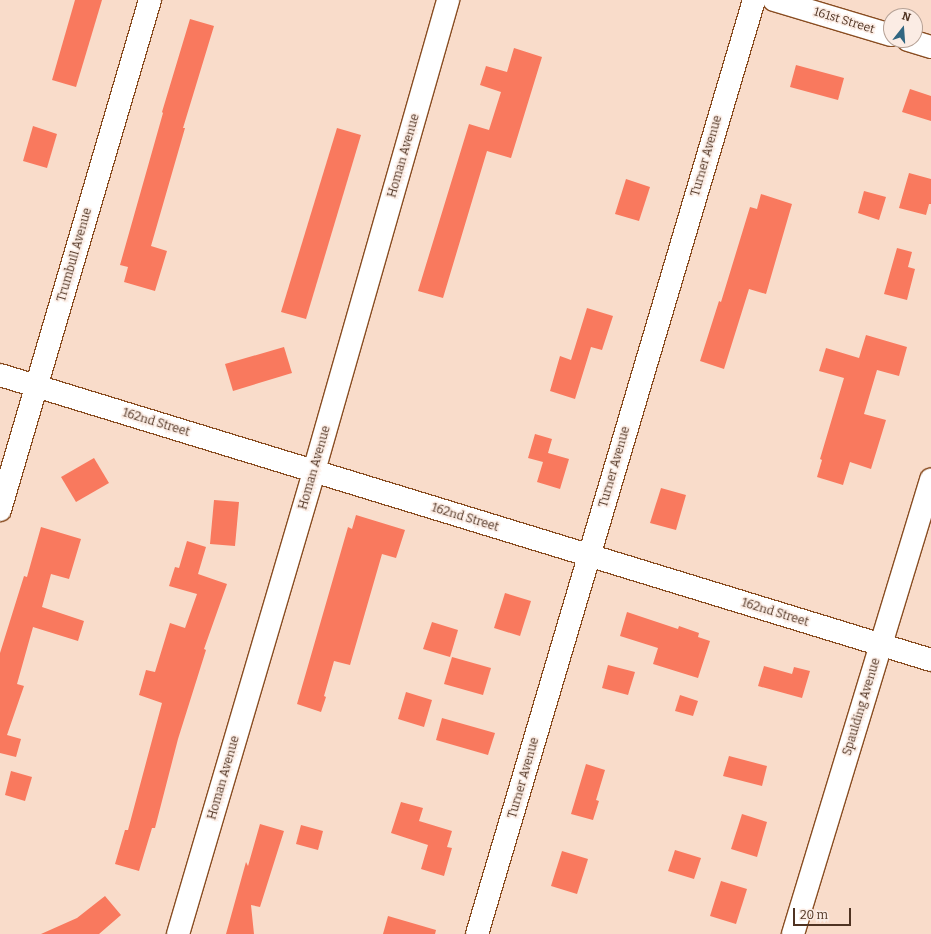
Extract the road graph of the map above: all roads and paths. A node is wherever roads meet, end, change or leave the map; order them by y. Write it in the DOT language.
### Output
graph roads {
  1 [pos="150,0"];
  2 [pos="448,0"];
  3 [pos="754,0"];
  4 [pos="774,0"];
  5 [pos="883,33"];
  6 [pos="0,375"];
  7 [pos="37,386"];
  8 [pos="314,472"];
  9 [pos="931,479"];
  10 [pos="0,510"];
  11 [pos="589,556"];
  12 [pos="881,645"];
  13 [pos="931,660"];
  14 [pos="178,934"];
  15 [pos="477,934"];
  16 [pos="793,934"];
  1 -- 7 [label="street, Trumbull Avenue"];
  2 -- 8 [label="street, Homan Avenue"];
  3 -- 11 [label="street, Turner Avenue"];
  4 -- 5 [label="street, 161st Street"];
  6 -- 7 [label="street, 162nd Street"];
  7 -- 8 [label="street, 162nd Street"];
  7 -- 10 [label="street, Trumbull Avenue"];
  8 -- 11 [label="street, 162nd Street"];
  8 -- 14 [label="street, Homan Avenue"];
  9 -- 12 [label="street, Spaulding Avenue"];
  11 -- 12 [label="street, 162nd Street"];
  11 -- 15 [label="street, Turner Avenue"];
  12 -- 13 [label="street, 162nd Street"];
  12 -- 16 [label="street, Spaulding Avenue"];
}
